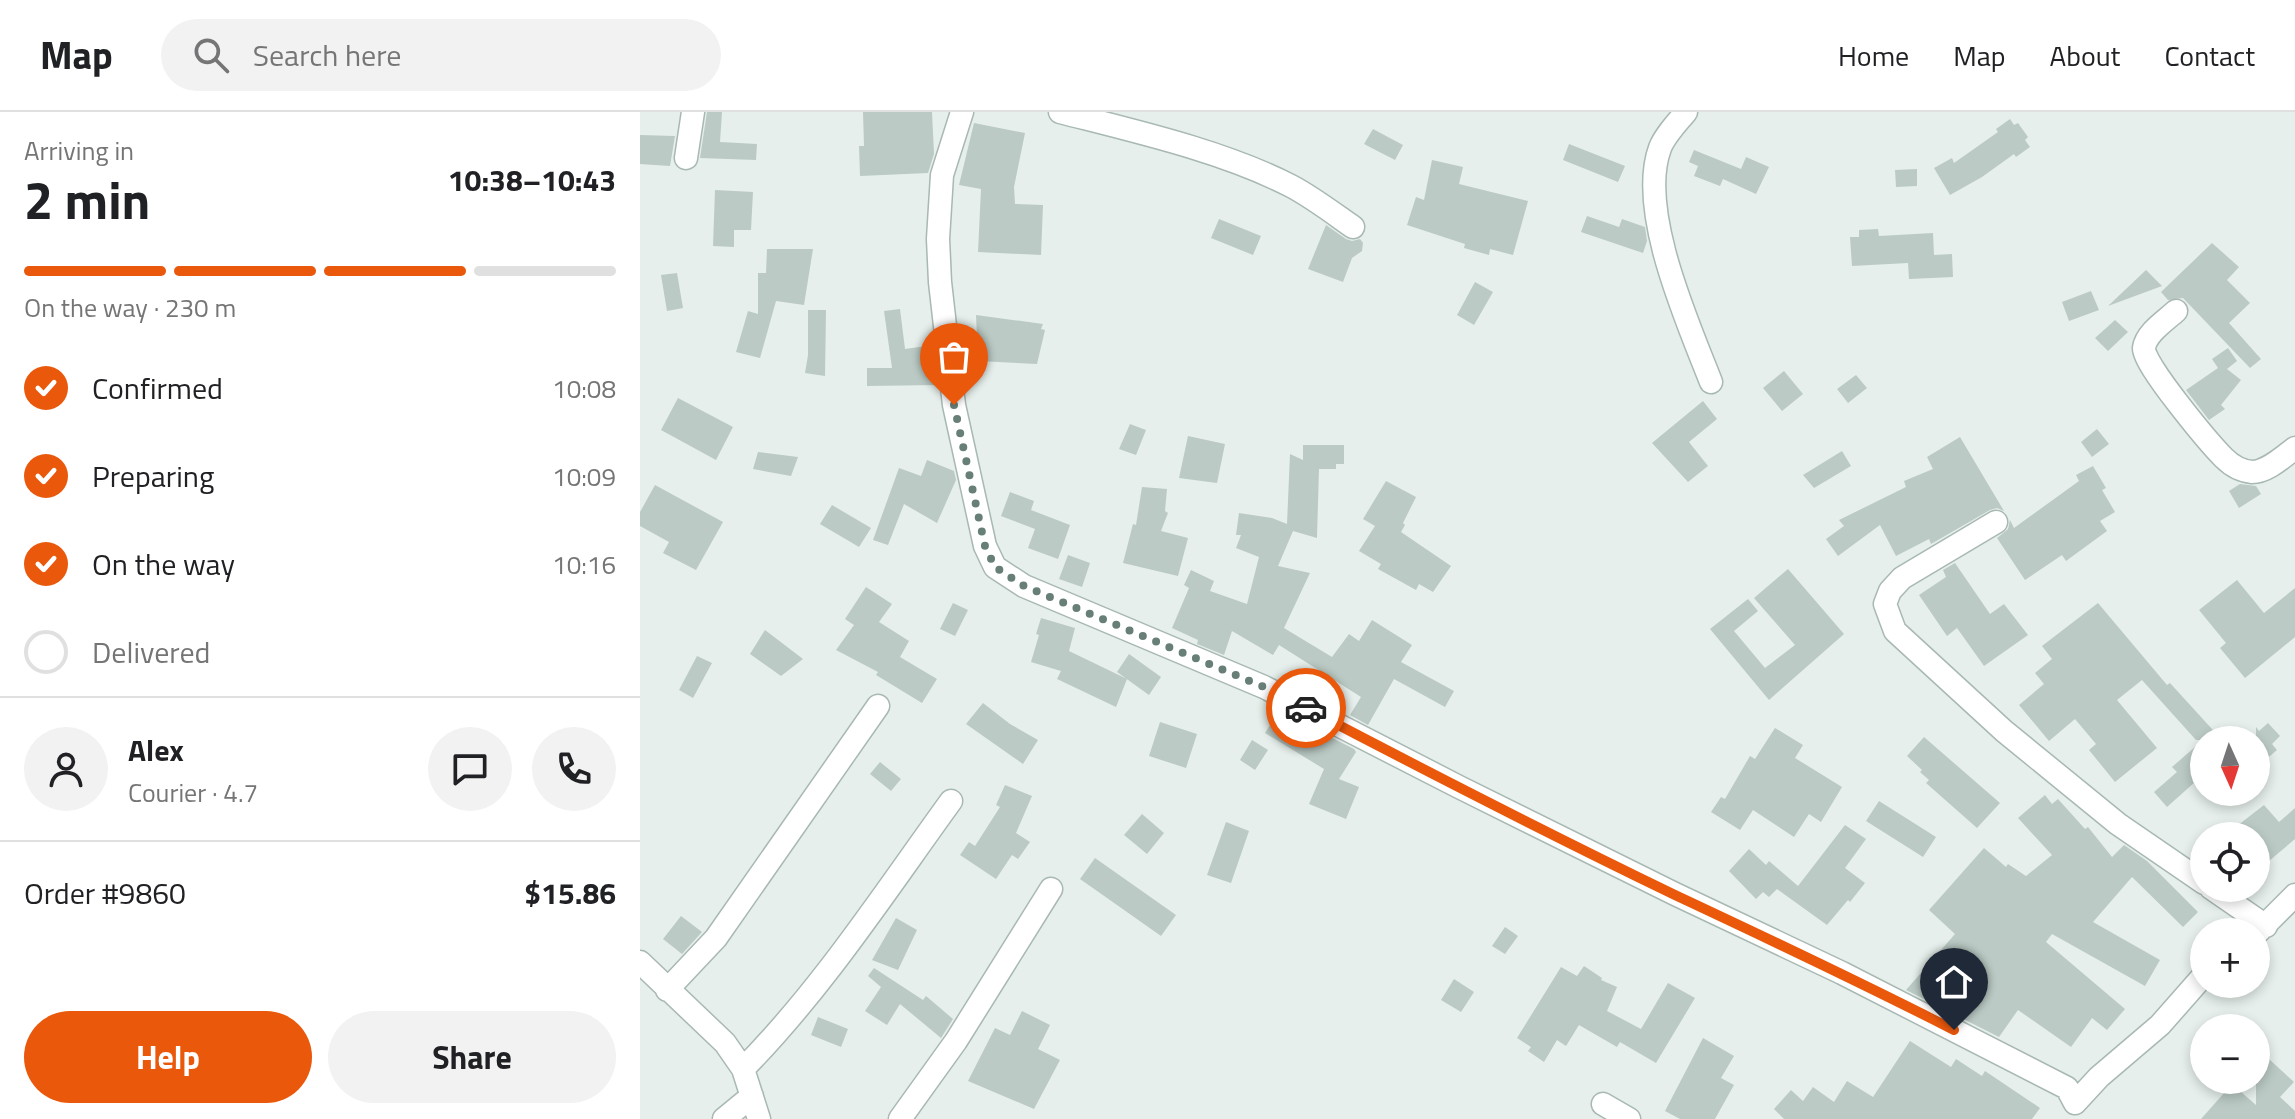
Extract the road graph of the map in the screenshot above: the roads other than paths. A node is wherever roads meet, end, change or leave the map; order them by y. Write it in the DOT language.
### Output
graph roads {
  1 [pos="693,112"];
  2 [pos="962,112"];
  3 [pos="1060,112"];
  4 [pos="1686,112"];
  5 [pos="686,158"];
  6 [pos="1353,227"];
  7 [pos="2176,311"];
  8 [pos="1711,382"];
  9 [pos="2295,448"];
  10 [pos="1996,522"];
  11 [pos="878,706"];
  12 [pos="951,801"];
  13 [pos="2190,873"];
  14 [pos="1051,889"];
  15 [pos="2295,895"];
  16 [pos="2228,902"];
  17 [pos="2247,918"];
  18 [pos="2270,921"];
  19 [pos="640,962"];
  20 [pos="667,990"];
  21 [pos="2190,991"];
  22 [pos="743,1069"];
  23 [pos="752,1096"];
  24 [pos="1603,1104"];
  25 [pos="2069,1111"];
  26 [pos="724,1119"];
  27 [pos="759,1119"];
  28 [pos="900,1119"];
  29 [pos="1629,1119"];
  1 -- 5 [label="street"];
  2 -- 25 [label="street"];
  3 -- 6 [label="street"];
  4 -- 8 [label="street"];
  7 -- 9 [label="street"];
  10 -- 13 [label="street"];
  11 -- 20 [label="street"];
  12 -- 22 [label="street"];
  14 -- 28 [label="street"];
  15 -- 18 [label="street"];
  16 -- 17 [label="street"];
  19 -- 20 [label="street"];
  20 -- 22 [label="street"];
  21 -- 25 [label="street"];
  22 -- 23 [label="street"];
  23 -- 26 [label="street"];
  23 -- 27 [label="street"];
  24 -- 29 [label="street"];
}
